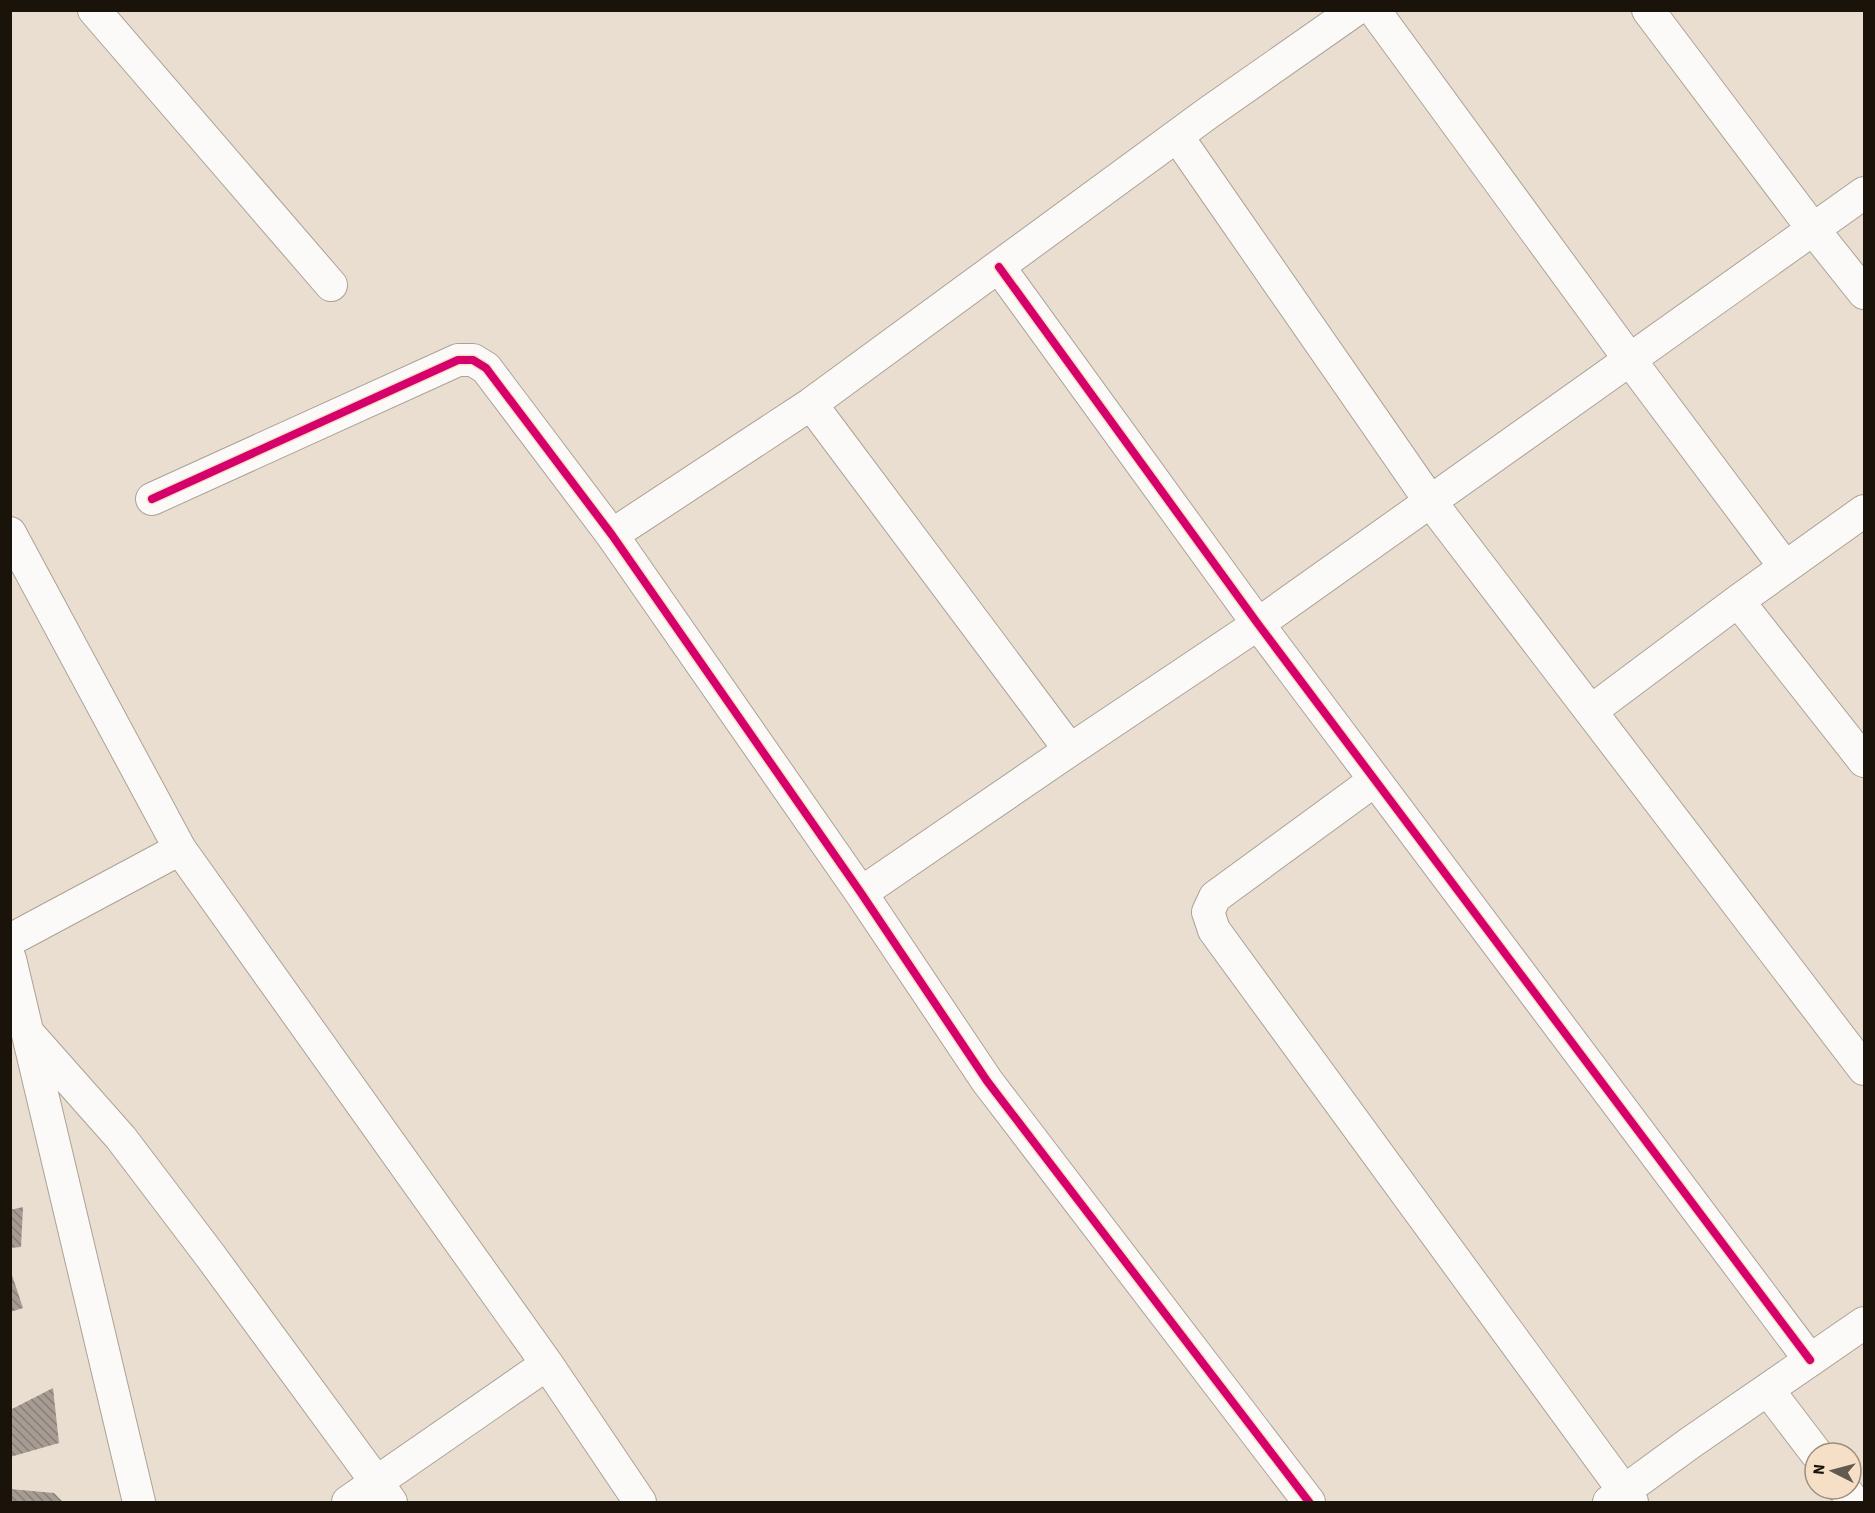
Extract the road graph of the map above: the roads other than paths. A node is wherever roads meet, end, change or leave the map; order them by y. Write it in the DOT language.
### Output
graph roads {
  1 [pos="94,10"];
  2 [pos="1355,10"];
  3 [pos="1374,10"];
  4 [pos="1648,10"];
  5 [pos="1177,136"];
  6 [pos="1864,193"];
  7 [pos="1813,229"];
  8 [pos="999,267"];
  9 [pos="331,285"];
  10 [pos="1864,293"];
  11 [pos="1630,360"];
  12 [pos="811,404"];
  13 [pos="152,499"];
  14 [pos="1430,501"];
  15 [pos="1864,511"];
  16 [pos="10,533"];
  17 [pos="612,535"];
  18 [pos="1785,567"];
  19 [pos="1738,601"];
  20 [pos="1258,624"];
  21 [pos="1591,711"];
  22 [pos="1070,750"];
  23 [pos="1864,762"];
  24 [pos="1375,780"];
  25 [pos="180,849"];
  26 [pos="861,893"];
  27 [pos="11,957"];
  28 [pos="28,1033"];
  29 [pos="1864,1069"];
  30 [pos="1864,1323"];
  31 [pos="1810,1360"];
  32 [pos="547,1364"];
  33 [pos="1768,1390"];
  34 [pos="1807,1441"];
  35 [pos="384,1492"];
  36 [pos="1622,1499"];
  37 [pos="139,1503"];
  38 [pos="348,1503"];
  39 [pos="640,1503"];
  40 [pos="1309,1503"];
  1 -- 9 [label="street"];
  2 -- 5 [label="street"];
  3 -- 11 [label="street"];
  4 -- 7 [label="street"];
  5 -- 8 [label="street"];
  5 -- 14 [label="street"];
  6 -- 7 [label="street"];
  7 -- 10 [label="street"];
  7 -- 11 [label="street"];
  8 -- 12 [label="street"];
  8 -- 20 [label="street"];
  11 -- 14 [label="street"];
  11 -- 18 [label="street"];
  12 -- 17 [label="street"];
  12 -- 22 [label="street"];
  13 -- 17 [label="street"];
  14 -- 20 [label="street"];
  14 -- 21 [label="street"];
  15 -- 18 [label="street"];
  16 -- 25 [label="street"];
  17 -- 26 [label="street"];
  18 -- 19 [label="street"];
  19 -- 21 [label="street"];
  19 -- 23 [label="street"];
  20 -- 22 [label="street"];
  20 -- 24 [label="street"];
  21 -- 29 [label="street"];
  22 -- 26 [label="street"];
  24 -- 31 [label="street"];
  24 -- 36 [label="street"];
  25 -- 27 [label="street"];
  25 -- 32 [label="street"];
  26 -- 40 [label="street"];
  27 -- 28 [label="street"];
  28 -- 35 [label="street"];
  28 -- 37 [label="street"];
  30 -- 31 [label="street"];
  31 -- 33 [label="street"];
  32 -- 35 [label="street"];
  32 -- 39 [label="street"];
  33 -- 34 [label="street"];
  33 -- 36 [label="street"];
  35 -- 38 [label="street"];
}
